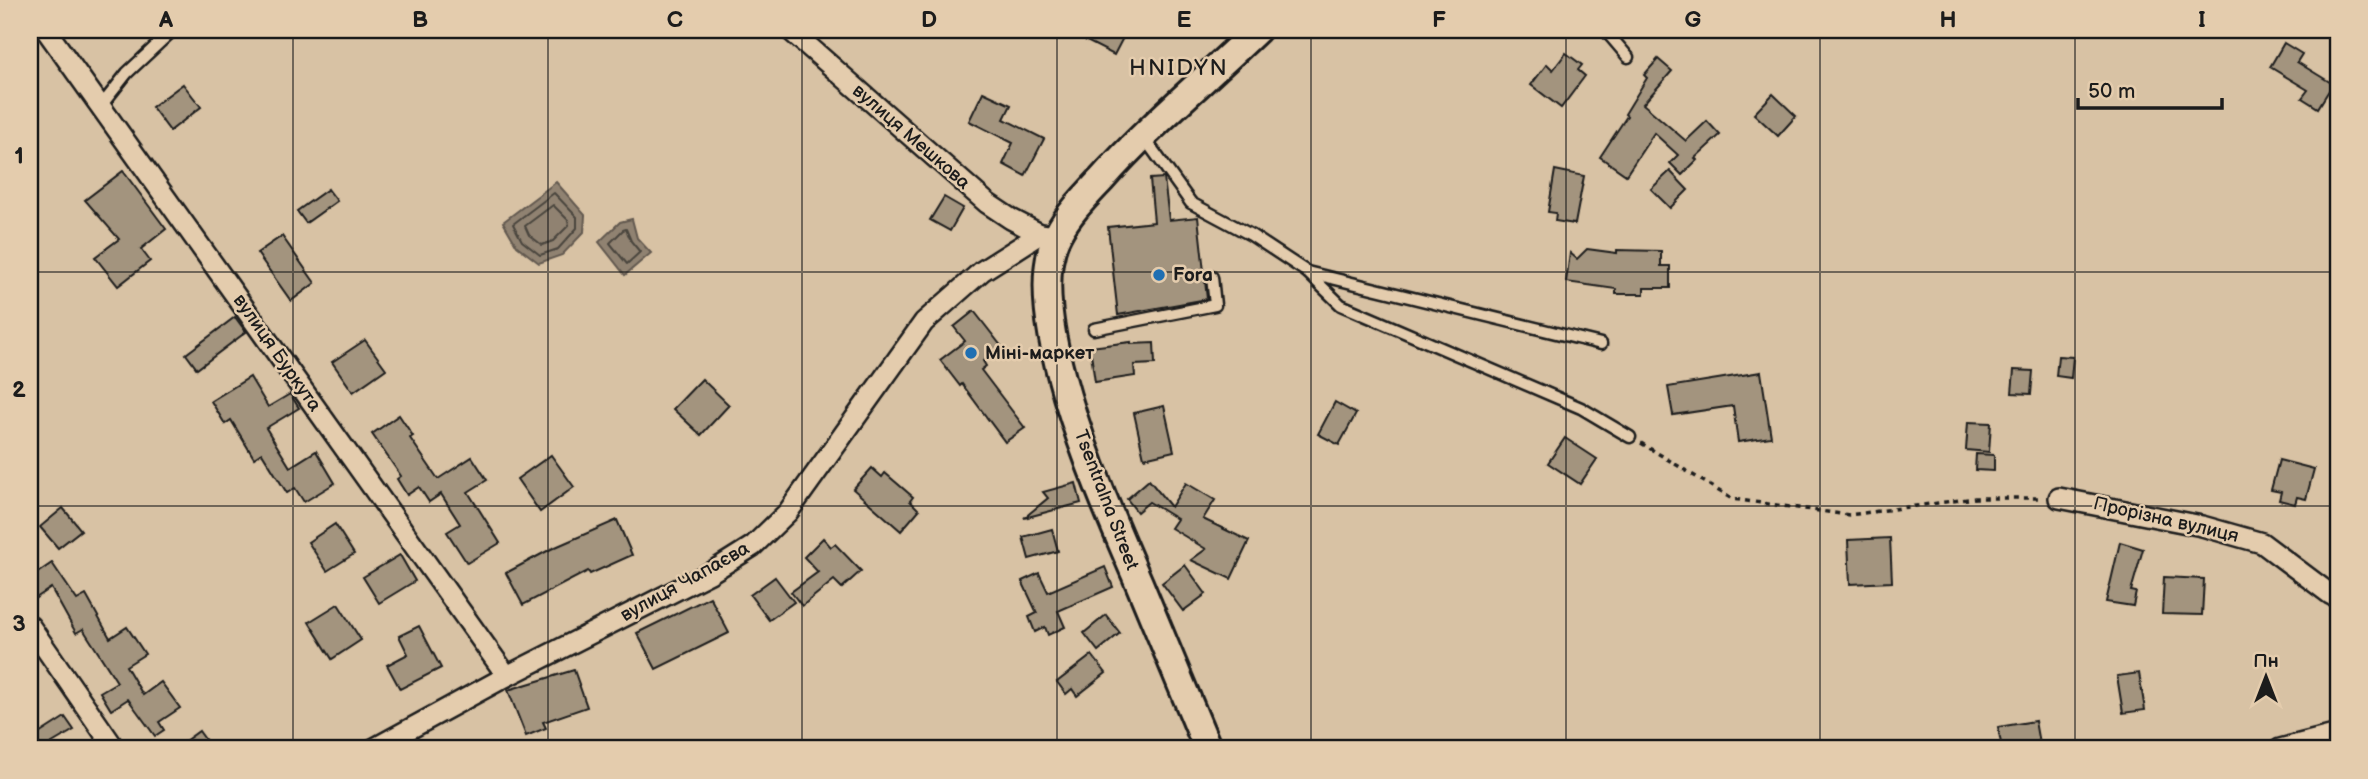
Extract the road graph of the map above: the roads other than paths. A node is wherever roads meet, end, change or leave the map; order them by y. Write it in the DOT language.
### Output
graph roads {
  1 [pos="46,30"];
  2 [pos="173,30"];
  3 [pos="790,30"];
  4 [pos="1257,30"];
  5 [pos="1605,30"];
  6 [pos="1628,57"];
  7 [pos="101,106"];
  8 [pos="1142,135"];
  9 [pos="1048,235"];
  10 [pos="1307,272"];
  11 [pos="1212,277"];
  12 [pos="1094,329"];
  13 [pos="1601,344"];
  14 [pos="1630,437"];
  15 [pos="2059,498"];
  16 [pos="2338,598"];
  17 [pos="30,626"];
  18 [pos="507,676"];
  19 [pos="2338,734"];
  20 [pos="115,749"];
  21 [pos="373,749"];
  22 [pos="1208,749"];
  23 [pos="2280,749"];
  1 -- 7 [label="street, вулиця Буркута"];
  2 -- 7 [label="lane"];
  3 -- 9 [label="street, вулиця Мешкова"];
  4 -- 8 [label="street, Tsentralna Street"];
  5 -- 6 [label="lane"];
  7 -- 18 [label="street, вулиця Буркута"];
  8 -- 9 [label="street, Tsentralna Street"];
  8 -- 10 [label="lane"];
  9 -- 18 [label="street, вулиця Чапаєва"];
  9 -- 22 [label="street, Tsentralna Street"];
  10 -- 13 [label="lane"];
  10 -- 14 [label="lane"];
  11 -- 12 [label="lane"];
  15 -- 16 [label="street, Прорізна вулиця"];
  17 -- 20 [label="street"];
  18 -- 21 [label="street, вулиця Чапаєва"];
  19 -- 23 [label="street"];
}
